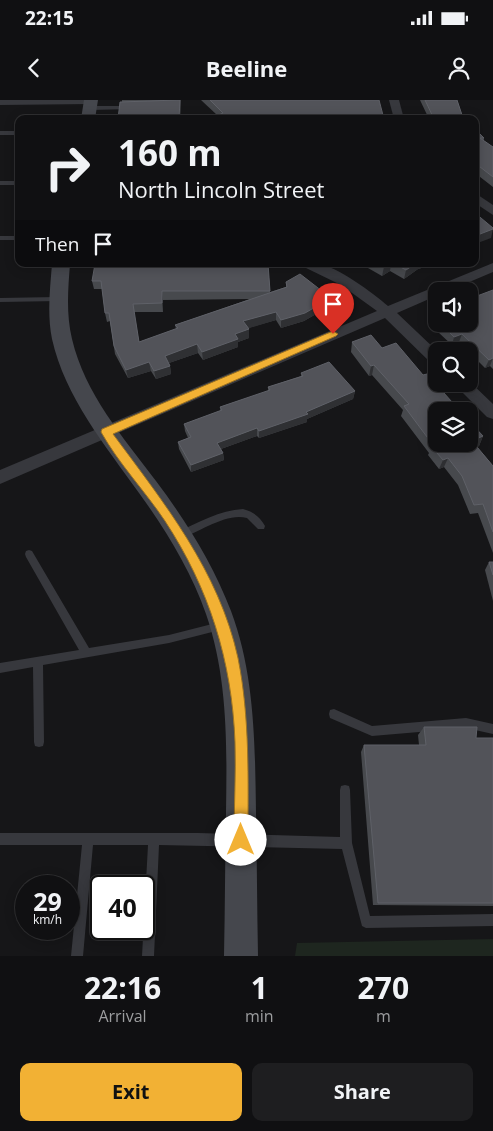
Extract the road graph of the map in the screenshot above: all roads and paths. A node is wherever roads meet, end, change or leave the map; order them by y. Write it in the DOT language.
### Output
graph roads {
  1 [pos="394,100"];
  2 [pos="0,102"];
  3 [pos="90,107"];
  4 [pos="138,107"];
  5 [pos="398,115"];
  6 [pos="0,133"];
  7 [pos="15,133"];
  8 [pos="0,183"];
  9 [pos="15,183"];
  10 [pos="479,200"];
  11 [pos="493,210"];
  12 [pos="0,238"];
  13 [pos="15,238"];
  14 [pos="61,267"];
  15 [pos="316,267"];
  16 [pos="493,267"];
  17 [pos="57,299"];
  18 [pos="0,300"];
  19 [pos="386,311"];
  20 [pos="428,351"];
  21 [pos="470,392"];
  22 [pos="493,414"];
  23 [pos="106,432"];
  24 [pos="0,477"];
  25 [pos="261,526"];
  26 [pos="180,535"];
  27 [pos="29,554"];
  28 [pos="222,625"];
  29 [pos="87,654"];
  30 [pos="38,662"];
  31 [pos="0,668"];
  32 [pos="334,714"];
  33 [pos="493,729"];
  34 [pos="39,742"];
  35 [pos="345,790"];
  36 [pos="0,839"];
  37 [pos="88,839"];
  38 [pos="154,839"];
  39 [pos="241,840"];
  40 [pos="346,843"];
  41 [pos="493,920"];
  42 [pos="77,956"];
  43 [pos="148,956"];
  44 [pos="241,956"];
  1 -- 5 [label="street"];
  2 -- 3 [label="street"];
  3 -- 4 [label="lane"];
  6 -- 7 [label="lane"];
  8 -- 9 [label="lane"];
  10 -- 11 [label="street"];
  12 -- 13 [label="lane"];
  14 -- 17 [label="street"];
  15 -- 19 [label="street"];
  16 -- 19 [label="street"];
  17 -- 18 [label="lane"];
  17 -- 23 [label="street"];
  19 -- 20 [label="street"];
  19 -- 23 [label="street"];
  21 -- 22 [label="street"];
  23 -- 24 [label="street"];
  23 -- 26 [label="street"];
  25 -- 26 [label="lane"];
  26 -- 28 [label="street"];
  27 -- 29 [label="lane"];
  28 -- 29 [label="lane"];
  28 -- 39 [label="street"];
  29 -- 30 [label="lane"];
  30 -- 31 [label="lane"];
  30 -- 34 [label="lane"];
  32 -- 33 [label="lane"];
  35 -- 40 [label="lane"];
  36 -- 37 [label="lane"];
  37 -- 38 [label="lane"];
  37 -- 42 [label="lane"];
  38 -- 39 [label="lane"];
  38 -- 43 [label="lane"];
  39 -- 40 [label="lane"];
  39 -- 44 [label="street"];
  40 -- 41 [label="lane"];
}
